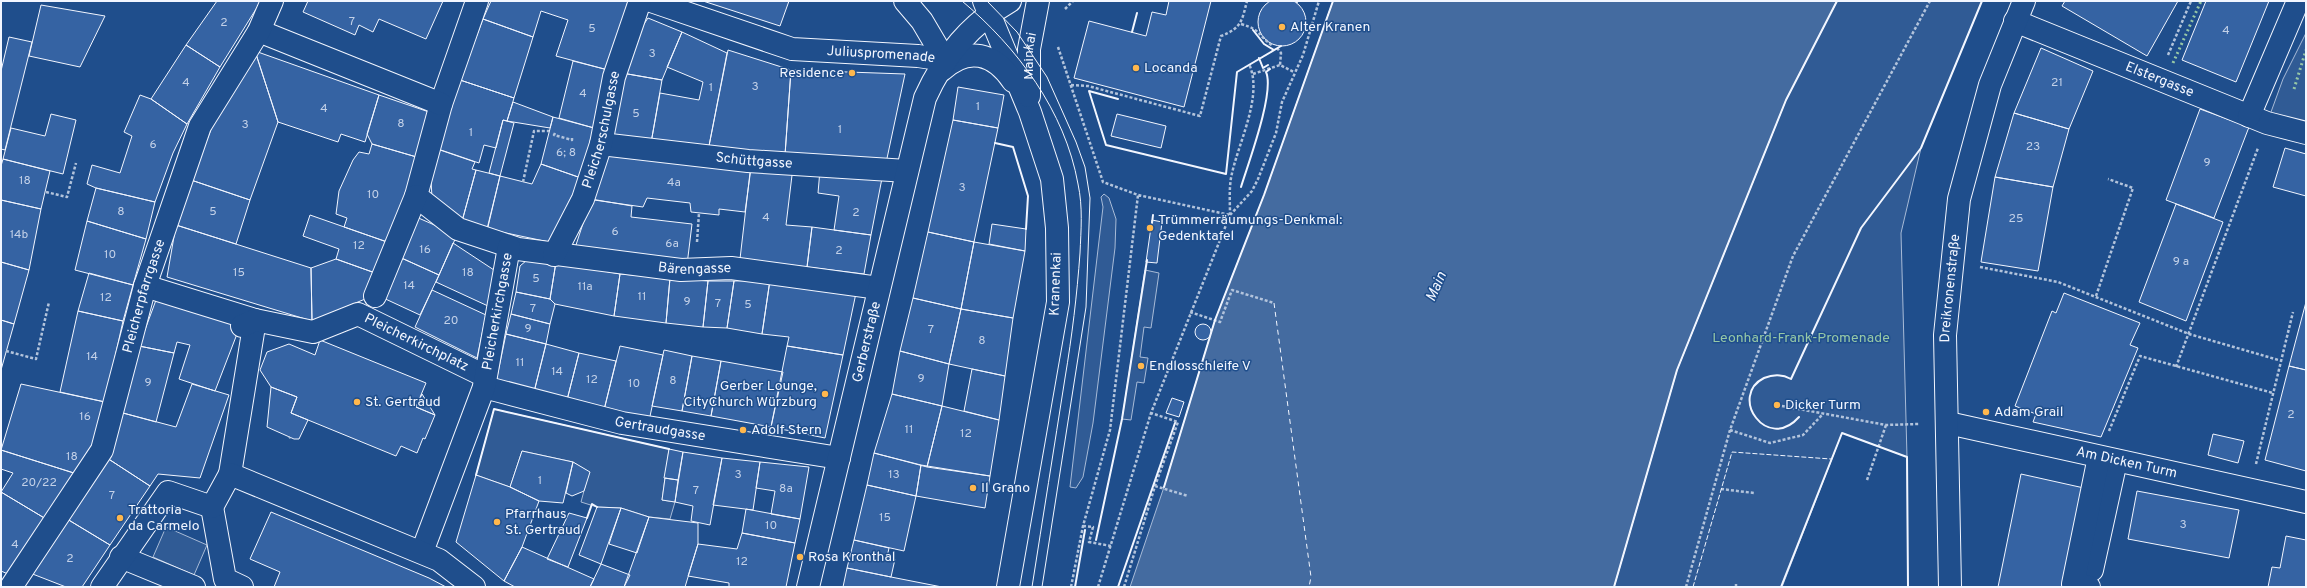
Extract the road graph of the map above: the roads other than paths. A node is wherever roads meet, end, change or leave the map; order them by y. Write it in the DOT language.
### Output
graph roads {
  1 [pos="272,1"];
  2 [pos="477,1"];
  3 [pos="640,1"];
  4 [pos="651,1"];
  5 [pos="906,1"];
  6 [pos="1010,1"];
  7 [pos="1038,1"];
  8 [pos="2024,1"];
  9 [pos="2298,1"];
  10 [pos="984,5"];
  11 [pos="2015,22"];
  12 [pos="259,31"];
  13 [pos="945,60"];
  14 [pos="925,98"];
  15 [pos="441,104"];
  16 [pos="1030,112"];
  17 [pos="2258,120"];
  18 [pos="2306,133"];
  19 [pos="601,144"];
  20 [pos="908,171"];
  21 [pos="416,196"];
  22 [pos="509,247"];
  23 [pos="554,255"];
  24 [pos="145,286"];
  25 [pos="879,288"];
  26 [pos="375,296"];
  27 [pos="243,320"];
  28 [pos="484,381"];
  29 [pos="1948,423"];
  30 [pos="839,458"];
  31 [pos="2107,459"];
  32 [pos="230,474"];
  33 [pos="2306,502"];
  34 [pos="212,507"];
  35 [pos="430,556"];
  36 [pos="121,557"];
  37 [pos="2091,578"];
  38 [pos="227,584"];
  39 [pos="11,587"];
  40 [pos="102,587"];
  41 [pos="194,587"];
  42 [pos="474,587"];
  43 [pos="808,587"];
  44 [pos="1008,587"];
  45 [pos="1950,587"];
  1 -- 12 [label="street, Pleicherpfarrgasse"];
  2 -- 15 [label="street"];
  3 -- 19 [label="street, Pleicherschulgasse"];
  4 -- 13 [label="street, Juliuspromenade"];
  5 -- 13 [label="street, Juliuspromenade"];
  6 -- 10 [label="street"];
  7 -- 16 [label="street, Mainkai"];
  8 -- 11 [label="street, Dreikronenstraße"];
  9 -- 17 [label="street"];
  10 -- 13 [label="street, Gerberstraße"];
  10 -- 16 [label="street, Kranenkai"];
  11 -- 17 [label="street, Elstergasse"];
  11 -- 29 [label="street, Dreikronenstraße"];
  12 -- 15 [label="street"];
  12 -- 24 [label="street, Pleicherpfarrgasse"];
  13 -- 14 [label="street, Gerberstraße"];
  14 -- 16 [label="street, Gerberstraße"];
  14 -- 20 [label="street, Gerberstraße"];
  15 -- 21 [label="street"];
  16 -- 44 [label="street, Kranenkai"];
  17 -- 18 [label="street, Elstergasse"];
  19 -- 20 [label="street, Schüttgasse"];
  19 -- 23 [label="street, Pleicherschulgasse"];
  20 -- 25 [label="street, Gerberstraße"];
  21 -- 22 [label="street, Pleicherkirchgasse"];
  21 -- 26 [label="street"];
  22 -- 23 [label="street, Bärengasse"];
  22 -- 28 [label="street, Pleicherkirchgasse"];
  23 -- 25 [label="street, Bärengasse"];
  24 -- 27 [label="street, Pleicherkirchplatz"];
  24 -- 39 [label="street, Pleicherpfarrgasse"];
  25 -- 30 [label="street, Gerberstraße"];
  27 -- 28 [label="street, Pleicherkirchplatz"];
  27 -- 32 [label="street"];
  28 -- 30 [label="street, Gertraudgasse"];
  28 -- 35 [label="street"];
  29 -- 31 [label="street, Am Dicken Turm"];
  29 -- 45 [label="street, Dreikronenstraße"];
  30 -- 43 [label="street, Gerberstraße"];
  31 -- 33 [label="street, Am Dicken Turm"];
  31 -- 37 [label="street"];
  32 -- 34 [label="street"];
  32 -- 35 [label="street"];
  34 -- 36 [label="street"];
  34 -- 38 [label="street"];
  35 -- 42 [label="street"];
  36 -- 40 [label="street"];
  36 -- 41 [label="street"];
}
